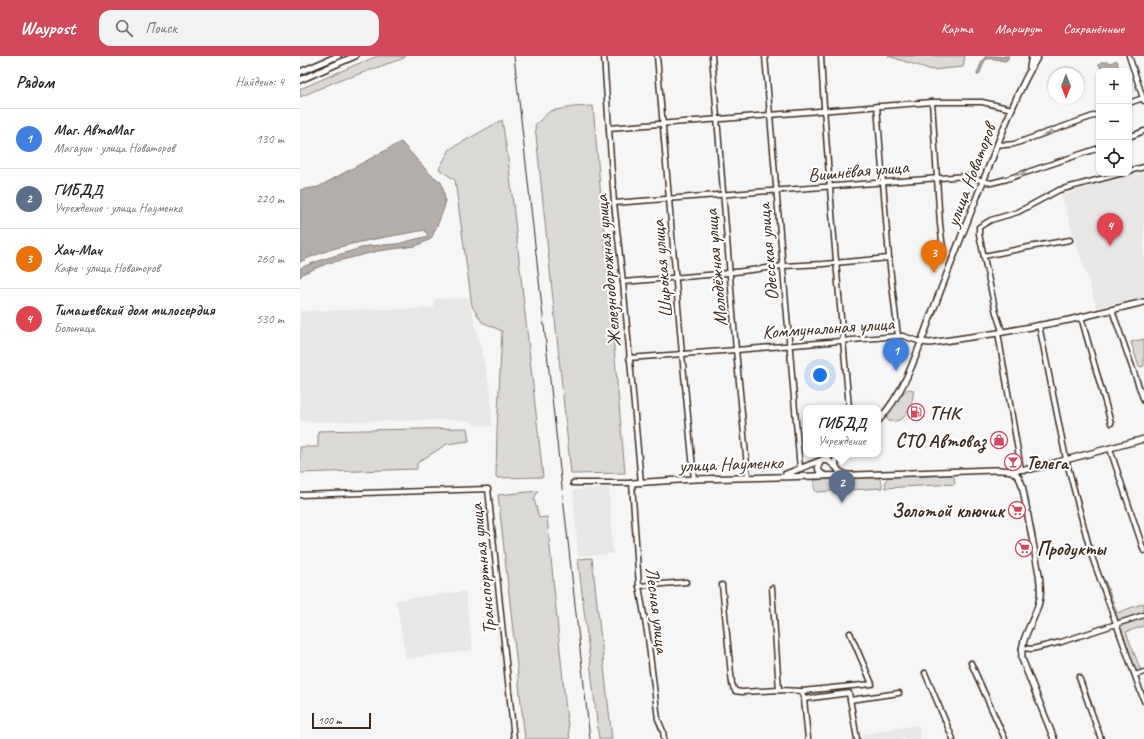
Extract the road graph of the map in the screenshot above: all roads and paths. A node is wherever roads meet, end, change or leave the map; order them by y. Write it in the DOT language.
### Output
graph roads {
  1 [pos="338,56"];
  2 [pos="355,56"];
  3 [pos="604,56"];
  4 [pos="657,56"];
  5 [pos="712,56"];
  6 [pos="765,56"];
  7 [pos="821,56"];
  8 [pos="1032,56"];
  9 [pos="1038,56"];
  10 [pos="1129,56"];
  11 [pos="1030,70"];
  12 [pos="300,72"];
  13 [pos="300,80"];
  14 [pos="1144,99"];
  15 [pos="932,102"];
  16 [pos="1132,102"];
  17 [pos="877,106"];
  18 [pos="1012,109"];
  19 [pos="824,110"];
  20 [pos="770,115"];
  21 [pos="1096,115"];
  22 [pos="717,119"];
  23 [pos="663,124"];
  24 [pos="609,128"];
  25 [pos="1144,131"];
  26 [pos="1132,136"];
  27 [pos="998,144"];
  28 [pos="1096,149"];
  29 [pos="1144,167"];
  30 [pos="1132,170"];
  31 [pos="1112,176"];
  32 [pos="937,178"];
  33 [pos="983,181"];
  34 [pos="883,182"];
  35 [pos="830,186"];
  36 [pos="776,191"];
  37 [pos="723,195"];
  38 [pos="669,199"];
  39 [pos="614,203"];
  40 [pos="1070,240"];
  41 [pos="943,249"];
  42 [pos="984,256"];
  43 [pos="889,258"];
  44 [pos="836,263"];
  45 [pos="783,266"];
  46 [pos="729,273"];
  47 [pos="677,277"];
  48 [pos="623,282"];
  49 [pos="1144,302"];
  50 [pos="1112,310"];
  51 [pos="1081,317"];
  52 [pos="1039,325"];
  53 [pos="1000,332"];
  54 [pos="898,336"];
  55 [pos="843,340"];
  56 [pos="921,342"];
  57 [pos="790,345"];
  58 [pos="736,350"];
  59 [pos="682,354"];
  60 [pos="629,358"];
  61 [pos="1144,401"];
  62 [pos="849,405"];
  63 [pos="881,417"];
  64 [pos="1110,423"];
  65 [pos="1144,439"];
  66 [pos="1110,449"];
  67 [pos="828,457"];
  68 [pos="836,457"];
  69 [pos="1066,459"];
  70 [pos="822,460"];
  71 [pos="800,469"];
  72 [pos="1021,469"];
  73 [pos="1009,470"];
  74 [pos="836,471"];
  75 [pos="781,476"];
  76 [pos="824,476"];
  77 [pos="748,477"];
  78 [pos="694,479"];
  79 [pos="641,482"];
  80 [pos="573,483"];
  81 [pos="632,483"];
  82 [pos="300,496"];
  83 [pos="1144,551"];
  84 [pos="686,582"];
  85 [pos="722,585"];
  86 [pos="639,586"];
  87 [pos="772,588"];
  88 [pos="1144,614"];
  89 [pos="1116,624"];
  90 [pos="850,633"];
  91 [pos="1022,648"];
  92 [pos="972,663"];
  93 [pos="1144,672"];
  94 [pos="925,674"];
  95 [pos="1134,675"];
  96 [pos="1078,677"];
  97 [pos="779,690"];
  98 [pos="802,691"];
  99 [pos="899,693"];
  100 [pos="804,699"];
  101 [pos="850,700"];
  102 [pos="1144,701"];
  103 [pos="514,739"];
  104 [pos="664,739"];
  105 [pos="808,739"];
  106 [pos="857,739"];
  107 [pos="953,739"];
  108 [pos="1005,739"];
  109 [pos="1054,739"];
  110 [pos="1101,739"];
  1 -- 12 [label="main road"];
  2 -- 13 [label="main road"];
  3 -- 24 [label="street, Железнодорожная улица"];
  4 -- 23 [label="street, Широкая улица"];
  5 -- 22 [label="street, Молодёжная улица"];
  6 -- 20 [label="street, Одесская улица"];
  7 -- 19 [label="street"];
  8 -- 11 [label="main road"];
  9 -- 11 [label="main road"];
  10 -- 14 [label="street"];
  11 -- 18 [label="main road, улица Новаторов"];
  14 -- 16 [label="street"];
  15 -- 17 [label="street"];
  15 -- 18 [label="street"];
  15 -- 32 [label="street"];
  17 -- 19 [label="street"];
  17 -- 34 [label="street"];
  18 -- 27 [label="main road, улица Новаторов"];
  19 -- 20 [label="street"];
  19 -- 35 [label="street"];
  20 -- 22 [label="street"];
  20 -- 36 [label="street, Одесская улица"];
  27 -- 21 [label="street, one-way"];
  22 -- 23 [label="street"];
  22 -- 37 [label="street, Молодёжная улица"];
  23 -- 24 [label="street"];
  23 -- 38 [label="street, Широкая улица"];
  24 -- 39 [label="street, Железнодорожная улица"];
  25 -- 26 [label="street"];
  27 -- 33 [label="main road, улица Новаторов"];
  33 -- 28 [label="street, Вишнёвая улица, one-way"];
  29 -- 30 [label="street"];
  31 -- 42 [label="street"];
  32 -- 33 [label="street, Вишнёвая улица"];
  32 -- 34 [label="street, Вишнёвая улица"];
  32 -- 41 [label="street"];
  33 -- 56 [label="main road, улица Новаторов"];
  34 -- 35 [label="street, Вишнёвая улица"];
  34 -- 43 [label="street"];
  35 -- 36 [label="street, Вишнёвая улица"];
  35 -- 44 [label="street"];
  36 -- 37 [label="street, Вишнёвая улица"];
  36 -- 45 [label="street, Одесская улица"];
  37 -- 38 [label="street, Вишнёвая улица"];
  37 -- 46 [label="street, Молодёжная улица"];
  38 -- 39 [label="street, Вишнёвая улица"];
  38 -- 47 [label="street, Широкая улица"];
  39 -- 48 [label="street, Железнодорожная улица"];
  40 -- 42 [label="street"];
  42 -- 53 [label="street"];
  43 -- 44 [label="street"];
  43 -- 54 [label="street"];
  44 -- 45 [label="street"];
  44 -- 55 [label="street"];
  45 -- 46 [label="street"];
  45 -- 57 [label="street, Одесская улица"];
  46 -- 47 [label="street"];
  46 -- 58 [label="street, Молодёжная улица"];
  47 -- 48 [label="street"];
  47 -- 59 [label="street, Широкая улица"];
  48 -- 60 [label="street, Железнодорожная улица"];
  49 -- 50 [label="main road, Коммунальная улица"];
  50 -- 51 [label="main road, Коммунальная улица"];
  50 -- 61 [label="street"];
  51 -- 52 [label="main road, Коммунальная улица"];
  51 -- 64 [label="street"];
  52 -- 53 [label="main road, Коммунальная улица"];
  52 -- 69 [label="street"];
  53 -- 56 [label="main road, Коммунальная улица"];
  53 -- 72 [label="street"];
  54 -- 55 [label="street, Коммунальная улица"];
  54 -- 56 [label="street, Коммунальная улица"];
  55 -- 57 [label="street, Коммунальная улица"];
  55 -- 62 [label="street"];
  56 -- 63 [label="main road, улица Новаторов"];
  57 -- 58 [label="street, Коммунальная улица"];
  57 -- 71 [label="street, Одесская улица"];
  58 -- 59 [label="street, Коммунальная улица"];
  58 -- 77 [label="street, Молодёжная улица"];
  59 -- 60 [label="street, Коммунальная улица"];
  59 -- 78 [label="street, Широкая улица"];
  60 -- 79 [label="street, Железнодорожная улица"];
  65 -- 66 [label="main road"];
  66 -- 69 [label="main road"];
  66 -- 83 [label="street"];
  67 -- 70 [label="main road"];
  68 -- 74 [label="main road"];
  69 -- 72 [label="main road"];
  69 -- 89 [label="street"];
  70 -- 71 [label="main road"];
  70 -- 74 [label="main road"];
  70 -- 76 [label="main road"];
  71 -- 75 [label="main road"];
  72 -- 73 [label="main road"];
  73 -- 74 [label="main road"];
  73 -- 91 [label="main road"];
  74 -- 76 [label="main road, улица Науменко"];
  75 -- 76 [label="main road, улица Науменко"];
  75 -- 77 [label="main road, улица Науменко"];
  77 -- 78 [label="main road, улица Науменко"];
  78 -- 79 [label="main road, улица Науменко"];
  79 -- 81 [label="main road, улица Науменко"];
  80 -- 81 [label="street, улица Науменко"];
  81 -- 86 [label="street, Лесная улица"];
  82 -- 103 [label="street, Транспортная улица"];
  84 -- 86 [label="street"];
  85 -- 97 [label="street"];
  86 -- 104 [label="street, Лесная улица"];
  87 -- 97 [label="street"];
  88 -- 89 [label="street"];
  89 -- 91 [label="street"];
  89 -- 95 [label="street"];
  90 -- 98 [label="street"];
  91 -- 109 [label="main road"];
  92 -- 108 [label="street"];
  93 -- 95 [label="street"];
  94 -- 107 [label="street"];
  95 -- 102 [label="street"];
  96 -- 110 [label="street"];
  97 -- 98 [label="street"];
  98 -- 100 [label="street"];
  99 -- 101 [label="street"];
  100 -- 101 [label="street"];
  100 -- 105 [label="street"];
  101 -- 106 [label="street"];
}
